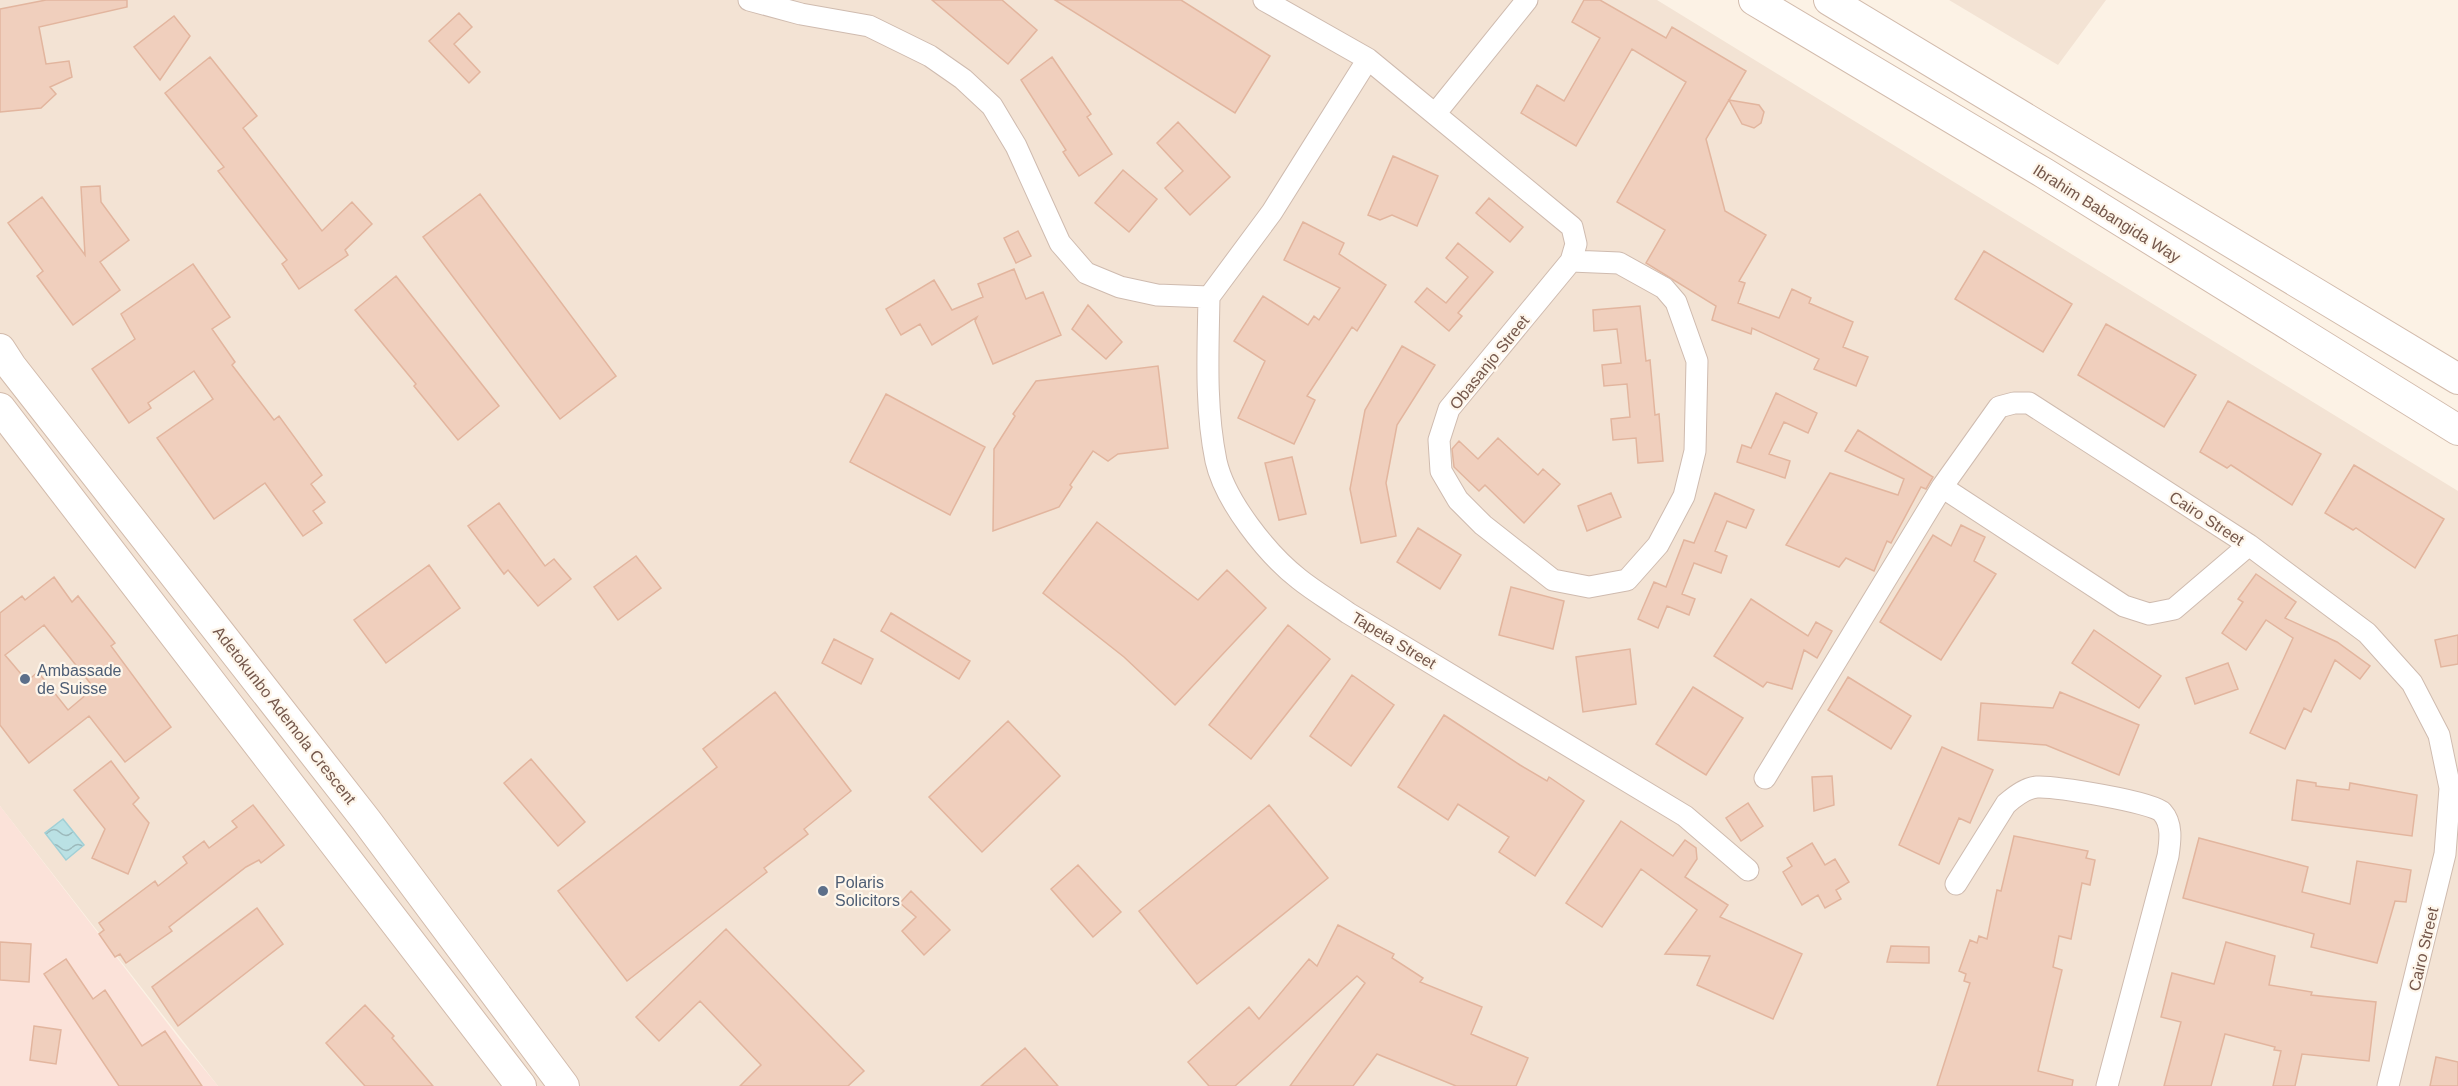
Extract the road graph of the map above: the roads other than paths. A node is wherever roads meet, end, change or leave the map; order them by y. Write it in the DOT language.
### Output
graph roads {
  1 [pos="750,0"];
  2 [pos="1264,0"];
  3 [pos="1527,0"];
  4 [pos="1754,0"];
  5 [pos="1829,0"];
  6 [pos="1368,59"];
  7 [pos="1435,114"];
  8 [pos="1571,261"];
  9 [pos="1209,297"];
  10 [pos="0,349"];
  11 [pos="2458,379"];
  12 [pos="0,408"];
  13 [pos="2458,430"];
  14 [pos="1942,487"];
  15 [pos="2249,545"];
  16 [pos="1765,778"];
  17 [pos="1748,870"];
  18 [pos="1956,884"];
  19 [pos="521,1086"];
  20 [pos="564,1086"];
  21 [pos="2107,1086"];
  22 [pos="2388,1086"];
  1 -- 9 [label="street"];
  2 -- 6 [label="street"];
  3 -- 7 [label="street"];
  4 -- 13 [label="main road, Ibrahim Babangida Way"];
  5 -- 11 [label="main road"];
  6 -- 7 [label="street"];
  6 -- 9 [label="street"];
  7 -- 8 [label="street"];
  8 -- 8 [label="street, Obasanjo Street"];
  9 -- 17 [label="street, Tapeta Street"];
  10 -- 20 [label="main road, Adetokunbo Ademola Crescent"];
  12 -- 19 [label="main road"];
  14 -- 15 [label="street"];
  14 -- 15 [label="street, Cairo Street"];
  14 -- 16 [label="street, Cairo Street"];
  15 -- 22 [label="street, Cairo Street"];
  18 -- 21 [label="street"];
}
